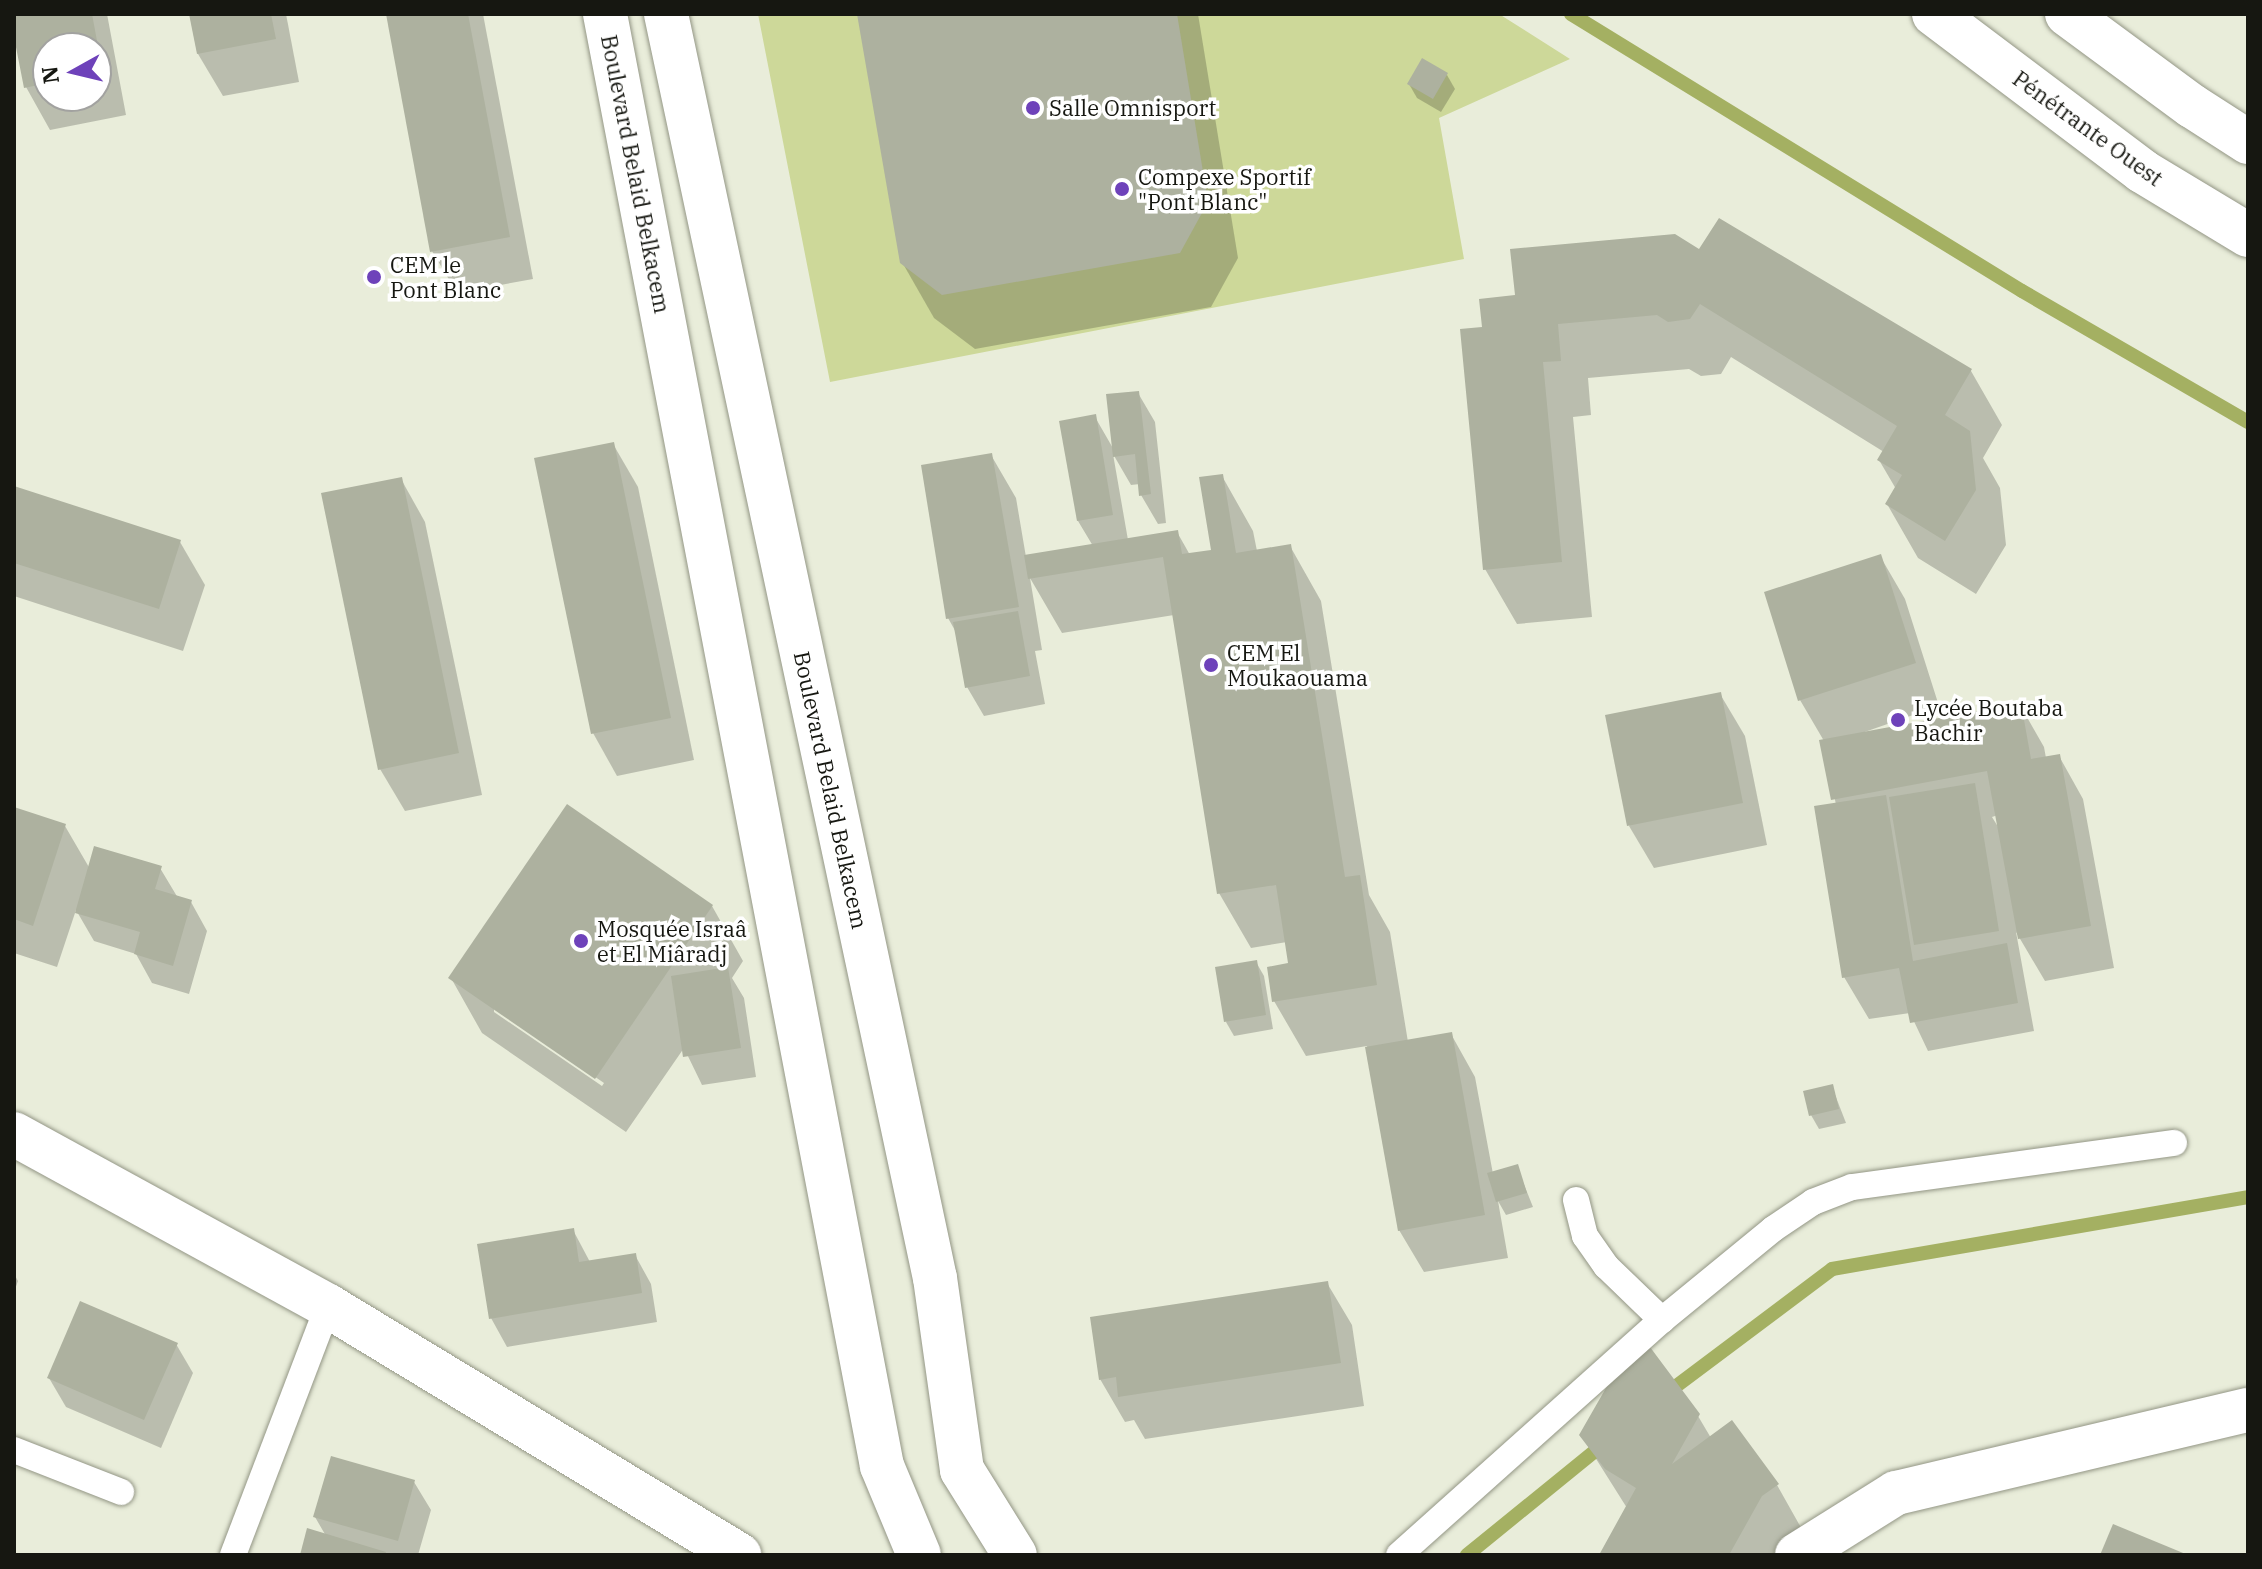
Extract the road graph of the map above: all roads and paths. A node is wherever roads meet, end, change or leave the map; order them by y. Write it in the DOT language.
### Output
graph roads {
  1 [pos="605,14"];
  2 [pos="666,14"];
  3 [pos="1934,14"];
  4 [pos="2067,14"];
  5 [pos="2248,142"];
  6 [pos="2248,235"];
  7 [pos="14,1134"];
  8 [pos="2174,1143"];
  9 [pos="1576,1200"];
  10 [pos="328,1306"];
  11 [pos="1662,1320"];
  12 [pos="2248,1410"];
  13 [pos="14,1450"];
  14 [pos="121,1492"];
  15 [pos="233,1555"];
  16 [pos="739,1555"];
  17 [pos="919,1555"];
  18 [pos="1015,1555"];
  19 [pos="1399,1555"];
  20 [pos="1797,1555"];
  1 -- 17 [label="main road, Boulevard Belaid Belkacem"];
  2 -- 18 [label="main road, Boulevard Belaid Belkacem"];
  3 -- 6 [label="main road, Pénétrante Ouest"];
  4 -- 5 [label="main road"];
  7 -- 10 [label="main road"];
  8 -- 11 [label="lane"];
  9 -- 11 [label="lane"];
  10 -- 15 [label="lane"];
  10 -- 16 [label="main road"];
  11 -- 19 [label="lane"];
  12 -- 20 [label="main road"];
  13 -- 14 [label="lane"];
}
